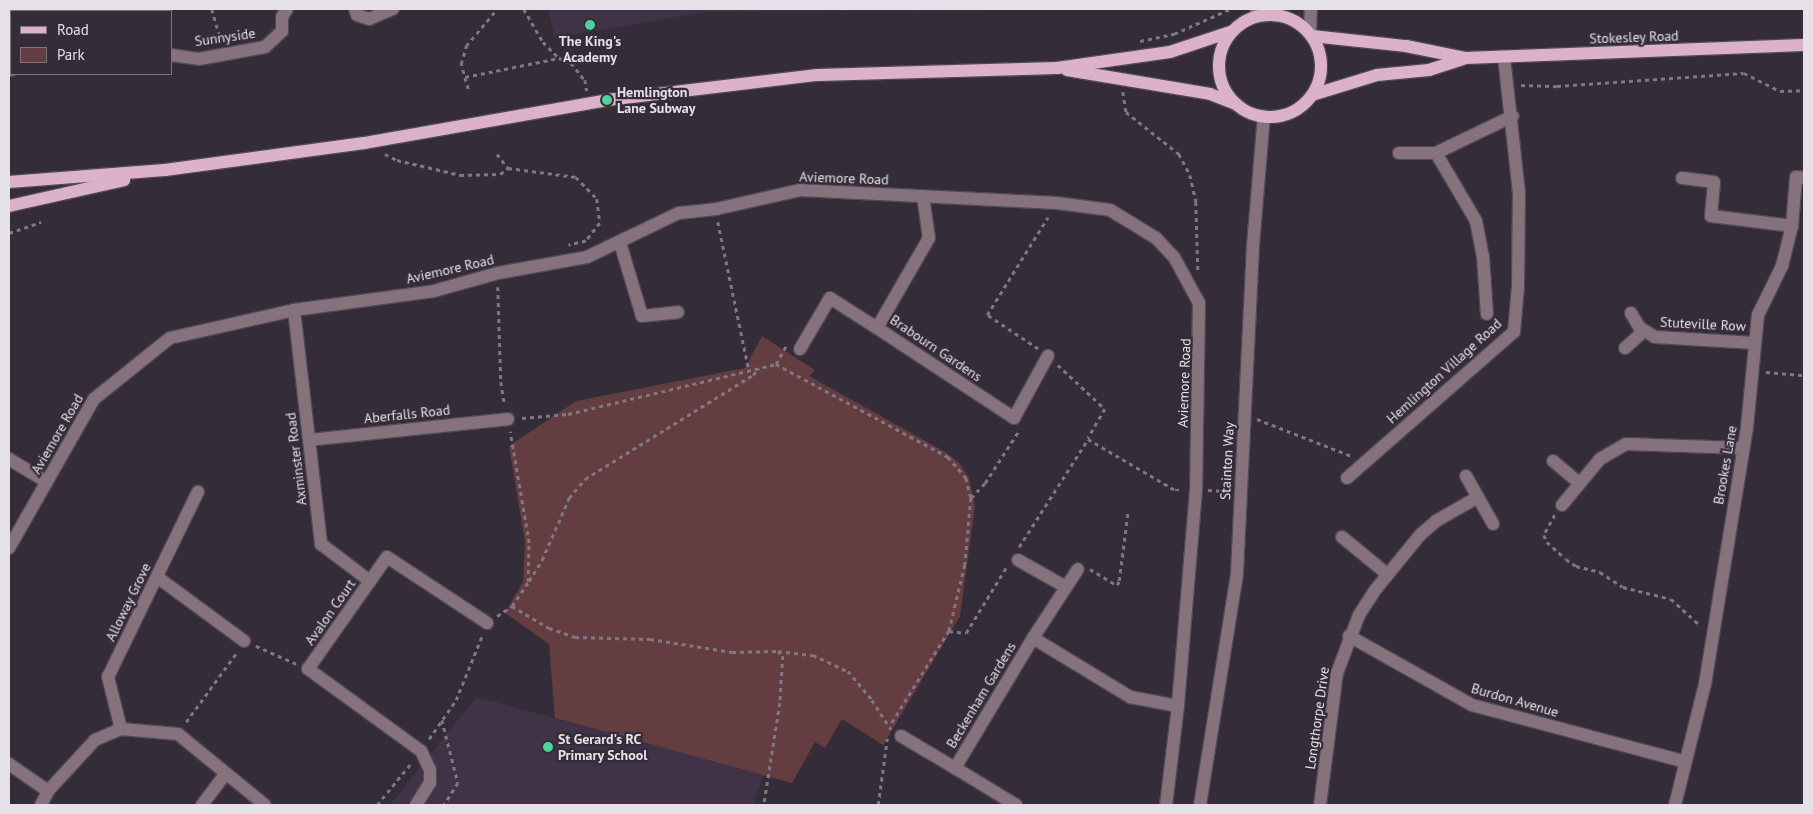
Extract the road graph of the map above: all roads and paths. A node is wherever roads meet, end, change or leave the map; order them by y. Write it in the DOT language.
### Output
graph roads {
  1 [pos="212,9"];
  2 [pos="286,9"];
  3 [pos="355,9"];
  4 [pos="393,9"];
  5 [pos="497,9"];
  6 [pos="524,9"];
  7 [pos="1230,9"];
  8 [pos="1311,9"];
  9 [pos="1257,13"];
  10 [pos="1232,32"];
  11 [pos="1311,34"];
  12 [pos="1804,45"];
  13 [pos="225,54"];
  14 [pos="172,55"];
  15 [pos="1142,56"];
  16 [pos="1504,57"];
  17 [pos="559,58"];
  18 [pos="1465,58"];
  19 [pos="1057,68"];
  20 [pos="464,77"];
  21 [pos="1124,82"];
  22 [pos="1507,85"];
  23 [pos="468,89"];
  24 [pos="1804,90"];
  25 [pos="1312,95"];
  26 [pos="589,102"];
  27 [pos="1236,104"];
  28 [pos="1264,116"];
  29 [pos="1512,116"];
  30 [pos="364,143"];
  31 [pos="1399,153"];
  32 [pos="1436,153"];
  33 [pos="497,154"];
  34 [pos="508,168"];
  35 [pos="165,170"];
  36 [pos="1800,177"];
  37 [pos="1682,178"];
  38 [pos="9,182"];
  39 [pos="922,196"];
  40 [pos="1057,203"];
  41 [pos="9,206"];
  42 [pos="716,209"];
  43 [pos="41,222"];
  44 [pos="1792,226"];
  45 [pos="9,233"];
  46 [pos="620,243"];
  47 [pos="558,247"];
  48 [pos="498,273"];
  49 [pos="1188,279"];
  50 [pos="294,310"];
  51 [pos="678,312"];
  52 [pos="1631,313"];
  53 [pos="1488,314"];
  54 [pos="877,328"];
  55 [pos="1643,332"];
  56 [pos="1755,343"];
  57 [pos="1625,348"];
  58 [pos="800,349"];
  59 [pos="1048,356"];
  60 [pos="759,368"];
  61 [pos="749,370"];
  62 [pos="1752,371"];
  63 [pos="1804,375"];
  64 [pos="1014,418"];
  65 [pos="508,419"];
  66 [pos="1254,428"];
  67 [pos="1088,438"];
  68 [pos="309,440"];
  69 [pos="1742,448"];
  70 [pos="9,459"];
  71 [pos="1365,460"];
  72 [pos="1552,461"];
  73 [pos="1466,476"];
  74 [pos="1347,478"];
  75 [pos="47,482"];
  76 [pos="1580,484"];
  77 [pos="1196,490"];
  78 [pos="1240,491"];
  79 [pos="198,492"];
  80 [pos="1478,497"];
  81 [pos="972,498"];
  82 [pos="1562,505"];
  83 [pos="1128,511"];
  84 [pos="1493,524"];
  85 [pos="1342,537"];
  86 [pos="9,548"];
  87 [pos="1015,558"];
  88 [pos="1078,569"];
  89 [pos="1387,574"];
  90 [pos="157,577"];
  91 [pos="370,581"];
  92 [pos="528,582"];
  93 [pos="1066,587"];
  94 [pos="512,606"];
  95 [pos="487,623"];
  96 [pos="1713,630"];
  97 [pos="949,631"];
  98 [pos="1349,636"];
  99 [pos="1033,638"];
  100 [pos="244,641"];
  101 [pos="778,652"];
  102 [pos="308,669"];
  103 [pos="1178,706"];
  104 [pos="442,720"];
  105 [pos="889,728"];
  106 [pos="121,729"];
  107 [pos="178,734"];
  108 [pos="901,736"];
  109 [pos="421,751"];
  110 [pos="1686,762"];
  111 [pos="9,764"];
  112 [pos="954,768"];
  113 [pos="225,775"];
  114 [pos="48,791"];
  115 [pos="41,805"];
  116 [pos="202,805"];
  117 [pos="265,805"];
  118 [pos="377,805"];
  119 [pos="416,805"];
  120 [pos="444,805"];
  121 [pos="764,805"];
  122 [pos="878,805"];
  123 [pos="1016,805"];
  124 [pos="1166,805"];
  125 [pos="1200,805"];
  126 [pos="1320,805"];
  127 [pos="1675,805"];
  1 -- 13 [label="path"];
  2 -- 13 [label="street, Sunnyside"];
  3 -- 4 [label="street"];
  5 -- 20 [label="path"];
  6 -- 17 [label="path"];
  7 -- 15 [label="path"];
  8 -- 11 [label="street"];
  9 -- 10 [label="main road"];
  9 -- 11 [label="main road"];
  10 -- 15 [label="main road"];
  10 -- 27 [label="main road"];
  11 -- 18 [label="main road"];
  11 -- 25 [label="main road"];
  12 -- 16 [label="main road, Stokesley Road"];
  13 -- 14 [label="street, Sunnyside"];
  15 -- 19 [label="main road"];
  16 -- 18 [label="main road, Stokesley Road"];
  16 -- 22 [label="street, Hemlington Village Road"];
  17 -- 20 [label="path"];
  17 -- 26 [label="path"];
  18 -- 25 [label="main road"];
  19 -- 21 [label="main road"];
  19 -- 26 [label="main road"];
  20 -- 23 [label="path"];
  21 -- 27 [label="main road"];
  21 -- 49 [label="path"];
  22 -- 24 [label="path"];
  22 -- 29 [label="street, Hemlington Village Road"];
  25 -- 28 [label="main road"];
  26 -- 30 [label="main road"];
  27 -- 28 [label="main road"];
  28 -- 78 [label="street, Stainton Way"];
  29 -- 32 [label="street"];
  29 -- 71 [label="street, Hemlington Village Road"];
  30 -- 34 [label="path"];
  30 -- 35 [label="main road"];
  31 -- 32 [label="street"];
  32 -- 53 [label="street"];
  33 -- 34 [label="path"];
  34 -- 47 [label="path"];
  35 -- 38 [label="main road"];
  35 -- 41 [label="main road"];
  36 -- 44 [label="street, Brookes Lane"];
  37 -- 44 [label="street"];
  39 -- 40 [label="street, Aviemore Road"];
  39 -- 42 [label="street, Aviemore Road"];
  39 -- 54 [label="street, Brabourn Gardens"];
  40 -- 49 [label="street, Aviemore Road"];
  40 -- 59 [label="path"];
  42 -- 46 [label="street, Aviemore Road"];
  42 -- 61 [label="path"];
  43 -- 45 [label="path"];
  44 -- 56 [label="street, Brookes Lane"];
  46 -- 48 [label="street, Aviemore Road"];
  46 -- 51 [label="street"];
  48 -- 50 [label="street, Aviemore Road"];
  48 -- 65 [label="path"];
  49 -- 77 [label="street, Aviemore Road"];
  50 -- 68 [label="street, Axminster Road"];
  50 -- 75 [label="street, Aviemore Road"];
  52 -- 55 [label="street, Stuteville Row"];
  54 -- 58 [label="street"];
  54 -- 64 [label="street, Brabourn Gardens"];
  55 -- 56 [label="street, Stuteville Row"];
  55 -- 57 [label="street"];
  56 -- 62 [label="street, Brookes Lane"];
  59 -- 64 [label="street"];
  59 -- 67 [label="path"];
  60 -- 61 [label="path"];
  60 -- 81 [label="path"];
  60 -- 92 [label="path"];
  61 -- 65 [label="path"];
  62 -- 63 [label="path"];
  62 -- 69 [label="street, Brookes Lane"];
  64 -- 81 [label="path"];
  65 -- 68 [label="street, Aberfalls Road"];
  65 -- 92 [label="path"];
  66 -- 71 [label="path"];
  67 -- 77 [label="path"];
  67 -- 87 [label="path"];
  68 -- 91 [label="street, Axminster Road"];
  69 -- 76 [label="street"];
  69 -- 96 [label="street, Brookes Lane"];
  70 -- 75 [label="street"];
  71 -- 74 [label="street, Hemlington Village Road"];
  72 -- 76 [label="street"];
  73 -- 80 [label="street"];
  75 -- 86 [label="street, Aviemore Road"];
  76 -- 82 [label="street"];
  77 -- 78 [label="path"];
  77 -- 103 [label="street, Aviemore Road"];
  78 -- 125 [label="street, Stainton Way"];
  79 -- 90 [label="street, Alloway Grove"];
  80 -- 84 [label="street"];
  80 -- 89 [label="street, Longthorpe Drive"];
  81 -- 97 [label="path"];
  82 -- 96 [label="path"];
  83 -- 88 [label="path"];
  85 -- 89 [label="street"];
  87 -- 93 [label="street"];
  87 -- 97 [label="path"];
  88 -- 93 [label="street"];
  89 -- 98 [label="street, Longthorpe Drive"];
  90 -- 100 [label="street"];
  90 -- 106 [label="street, Alloway Grove"];
  91 -- 95 [label="street, Avalon Court"];
  91 -- 102 [label="street, Avalon Court"];
  92 -- 94 [label="path"];
  93 -- 99 [label="street"];
  94 -- 95 [label="path"];
  94 -- 101 [label="path"];
  95 -- 104 [label="path"];
  96 -- 110 [label="street, Brookes Lane"];
  97 -- 105 [label="path"];
  98 -- 110 [label="street, Burdon Avenue"];
  98 -- 126 [label="street, Longthorpe Drive"];
  99 -- 103 [label="street, Beckenham Gardens"];
  99 -- 112 [label="street, Beckenham Gardens"];
  100 -- 102 [label="path"];
  100 -- 107 [label="path"];
  101 -- 105 [label="path"];
  101 -- 121 [label="path"];
  102 -- 109 [label="street"];
  103 -- 124 [label="street, Aviemore Road"];
  104 -- 109 [label="path"];
  104 -- 120 [label="path"];
  105 -- 108 [label="path"];
  105 -- 122 [label="path"];
  106 -- 107 [label="street"];
  106 -- 114 [label="street"];
  107 -- 113 [label="street"];
  108 -- 112 [label="street"];
  109 -- 118 [label="path"];
  109 -- 119 [label="street"];
  110 -- 127 [label="street, Brookes Lane"];
  111 -- 114 [label="street"];
  112 -- 123 [label="street, Beckenham Gardens"];
  113 -- 116 [label="street"];
  113 -- 117 [label="street"];
  114 -- 115 [label="street"];
}
